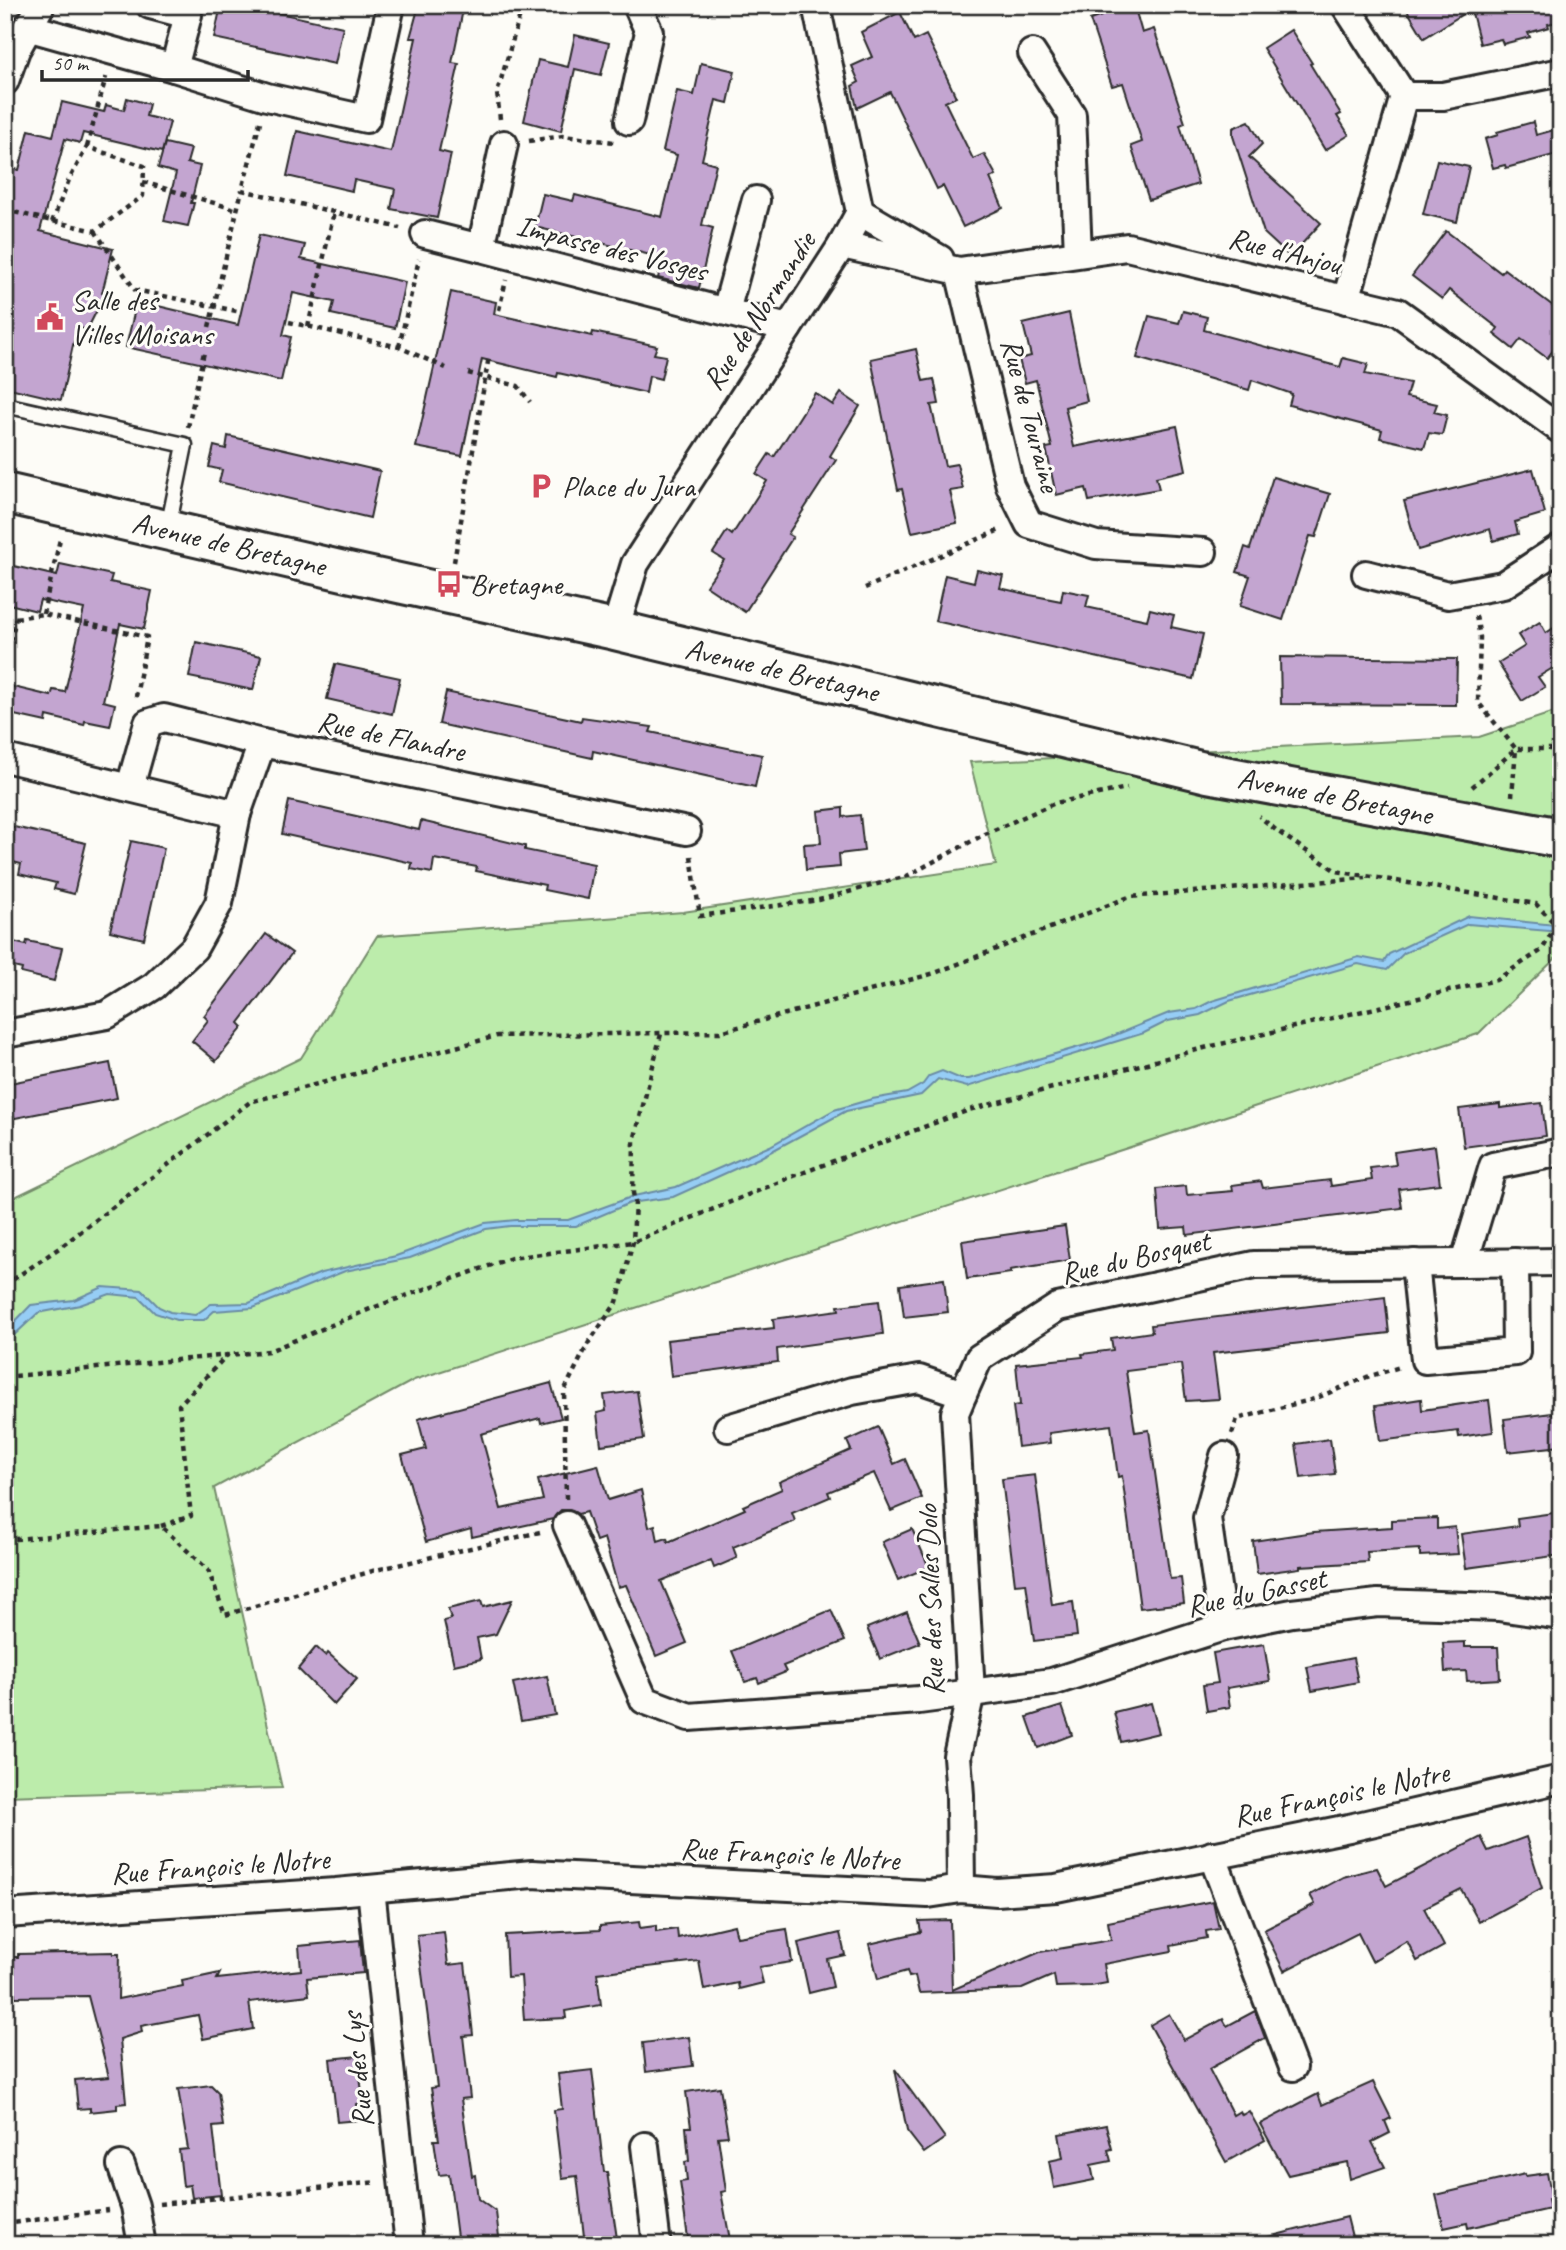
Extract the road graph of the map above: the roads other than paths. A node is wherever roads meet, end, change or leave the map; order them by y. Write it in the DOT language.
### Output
graph roads {
  1 [pos="150,5"];
  2 [pos="391,5"];
  3 [pos="638,5"];
  4 [pos="816,5"];
  5 [pos="1345,5"];
  6 [pos="34,16"];
  7 [pos="1032,53"];
  8 [pos="174,68"];
  9 [pos="1561,72"];
  10 [pos="5,80"];
  11 [pos="1404,96"];
  12 [pos="629,121"];
  13 [pos="504,144"];
  14 [pos="756,200"];
  15 [pos="860,212"];
  16 [pos="425,234"];
  17 [pos="842,246"];
  18 [pos="481,248"];
  19 [pos="1078,253"];
  20 [pos="959,271"];
  21 [pos="1346,300"];
  22 [pos="726,311"];
  23 [pos="788,328"];
  24 [pos="5,404"];
  25 [pos="1561,430"];
  26 [pos="5,493"];
  27 [pos="168,530"];
  28 [pos="1561,547"];
  29 [pos="1203,552"];
  30 [pos="1366,574"];
  31 [pos="615,630"];
  32 [pos="262,743"];
  33 [pos="5,758"];
  34 [pos="131,787"];
  35 [pos="237,814"];
  36 [pos="687,831"];
  37 [pos="1561,838"];
  38 [pos="5,1034"];
  39 [pos="1561,1152"];
  40 [pos="1515,1262"];
  41 [pos="1561,1262"];
  42 [pos="1415,1263"];
  43 [pos="1464,1263"];
  44 [pos="963,1394"];
  45 [pos="727,1428"];
  46 [pos="1224,1456"];
  47 [pos="567,1525"];
  48 [pos="1561,1616"];
  49 [pos="1223,1627"];
  50 [pos="971,1692"];
  51 [pos="1561,1779"];
  52 [pos="1212,1856"];
  53 [pos="371,1889"];
  54 [pos="961,1889"];
  55 [pos="5,1914"];
  56 [pos="1293,2067"];
  57 [pos="645,2146"];
  58 [pos="121,2165"];
  59 [pos="142,2245"];
  60 [pos="409,2245"];
  61 [pos="657,2245"];
  1 -- 8 [label="street"];
  2 -- 8 [label="street"];
  3 -- 12 [label="street"];
  4 -- 15 [label="street"];
  5 -- 11 [label="street"];
  6 -- 8 [label="street"];
  6 -- 10 [label="street"];
  7 -- 19 [label="street"];
  9 -- 11 [label="street"];
  11 -- 21 [label="street"];
  13 -- 18 [label="street, Impasse des Vosges"];
  14 -- 22 [label="street"];
  15 -- 17 [label="street, Rue de Normandie"];
  15 -- 20 [label="street"];
  16 -- 18 [label="street"];
  17 -- 20 [label="street"];
  17 -- 23 [label="street, Rue de Normandie"];
  18 -- 22 [label="street, Impasse des Vosges"];
  19 -- 20 [label="street, Rue d'Anjou"];
  19 -- 21 [label="street, Rue d'Anjou"];
  20 -- 29 [label="street, Rue de Touraine"];
  21 -- 25 [label="street, Rue d'Anjou"];
  22 -- 23 [label="street, Impasse des Vosges"];
  23 -- 31 [label="street, Rue de Normandie"];
  24 -- 27 [label="lane"];
  26 -- 27 [label="street, Avenue de Bretagne"];
  27 -- 31 [label="street, Avenue de Bretagne"];
  28 -- 30 [label="street"];
  31 -- 37 [label="street, Avenue de Bretagne"];
  32 -- 34 [label="street, Rue de Flandre"];
  32 -- 35 [label="street"];
  32 -- 36 [label="street, Rue de Flandre"];
  33 -- 34 [label="street"];
  34 -- 35 [label="street"];
  35 -- 38 [label="street"];
  39 -- 43 [label="street"];
  40 -- 41 [label="street, Rue du Bosquet"];
  40 -- 42 [label="street"];
  40 -- 43 [label="street, Rue du Bosquet"];
  42 -- 43 [label="street, Rue du Bosquet"];
  42 -- 44 [label="street, Rue du Bosquet"];
  44 -- 45 [label="street"];
  44 -- 50 [label="street, Rue des Salles Dolo"];
  46 -- 49 [label="street"];
  47 -- 50 [label="street, Rue du Gasset"];
  48 -- 49 [label="street, Rue du Gasset"];
  49 -- 50 [label="street, Rue du Gasset"];
  50 -- 54 [label="street, Rue des Salles Dolo"];
  51 -- 52 [label="street, Rue François le Notre"];
  52 -- 54 [label="street, Rue François le Notre"];
  52 -- 56 [label="street"];
  53 -- 54 [label="street, Rue François le Notre"];
  53 -- 55 [label="street, Rue François le Notre"];
  53 -- 60 [label="street, Rue des Lys"];
  57 -- 61 [label="street"];
  58 -- 59 [label="street"];
}
